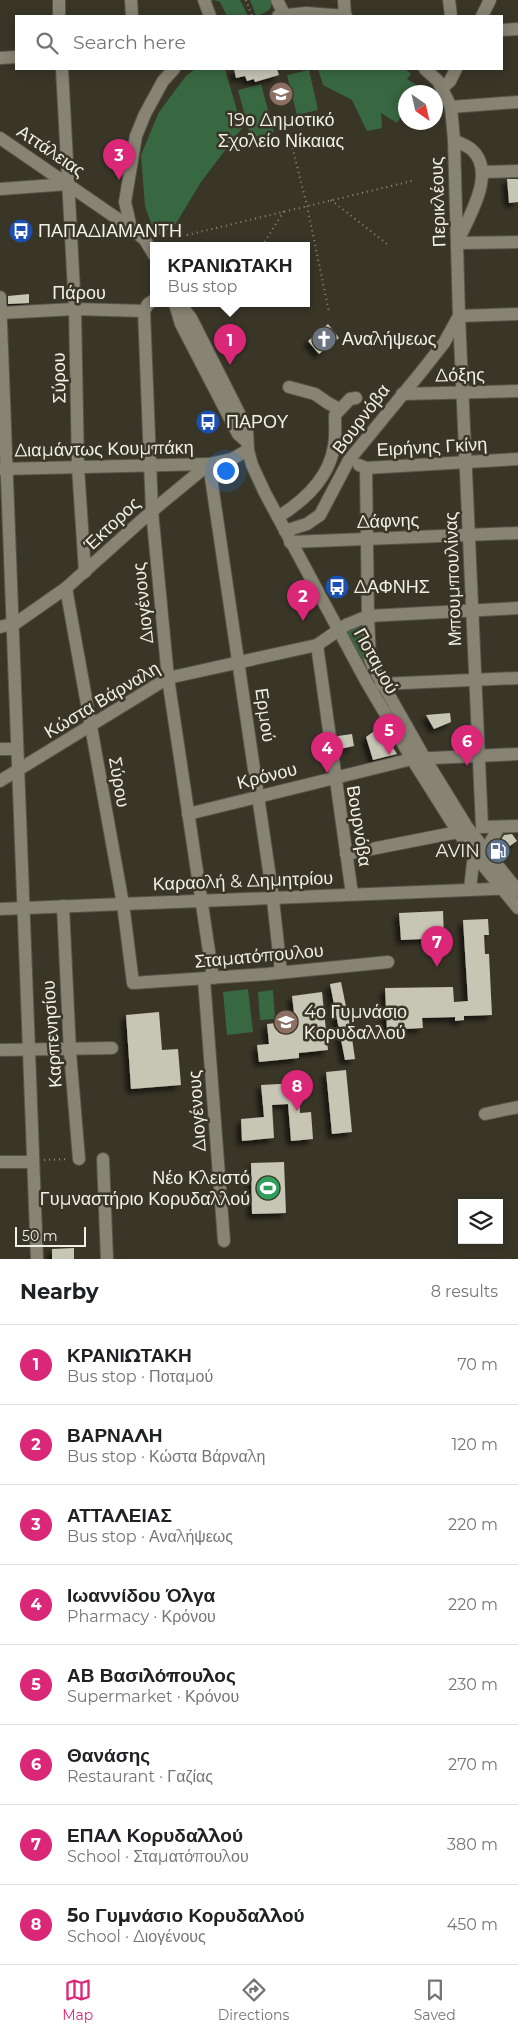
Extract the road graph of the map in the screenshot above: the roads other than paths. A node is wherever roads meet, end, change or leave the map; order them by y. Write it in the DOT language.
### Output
graph roads {
  1 [pos="59,0"];
  2 [pos="131,0"];
  3 [pos="204,0"];
  4 [pos="277,0"];
  5 [pos="344,0"];
  6 [pos="449,0"];
  7 [pos="490,0"];
  8 [pos="59,15"];
  9 [pos="132,15"];
  10 [pos="210,15"];
  11 [pos="281,15"];
  12 [pos="332,15"];
  13 [pos="345,15"];
  14 [pos="451,15"];
  15 [pos="482,15"];
  16 [pos="518,29"];
  17 [pos="503,30"];
  18 [pos="15,57"];
  19 [pos="0,58"];
  20 [pos="62,70"];
  21 [pos="173,70"];
  22 [pos="426,70"];
  23 [pos="456,70"];
  24 [pos="439,85"];
  25 [pos="443,87"];
  26 [pos="443,90"];
  27 [pos="518,102"];
  28 [pos="451,107"];
  29 [pos="0,138"];
  30 [pos="454,140"];
  31 [pos="518,171"];
  32 [pos="483,172"];
  33 [pos="68,184"];
  34 [pos="0,189"];
  35 [pos="131,228"];
  36 [pos="518,242"];
  37 [pos="457,244"];
  38 [pos="150,248"];
  39 [pos="0,297"];
  40 [pos="150,304"];
  41 [pos="176,307"];
  42 [pos="182,307"];
  43 [pos="75,309"];
  44 [pos="144,310"];
  45 [pos="0,313"];
  46 [pos="518,314"];
  47 [pos="459,316"];
  48 [pos="289,387"];
  49 [pos="518,391"];
  50 [pos="462,393"];
  51 [pos="402,394"];
  52 [pos="356,398"];
  53 [pos="340,409"];
  54 [pos="247,446"];
  55 [pos="518,459"];
  56 [pos="350,460"];
  57 [pos="465,462"];
  58 [pos="209,464"];
  59 [pos="150,465"];
  60 [pos="78,467"];
  61 [pos="366,468"];
  62 [pos="3,469"];
  63 [pos="152,511"];
  64 [pos="278,517"];
  65 [pos="518,533"];
  66 [pos="468,535"];
  67 [pos="287,536"];
  68 [pos="367,539"];
  69 [pos="85,572"];
  70 [pos="66,588"];
  71 [pos="518,608"];
  72 [pos="472,610"];
  73 [pos="368,616"];
  74 [pos="6,626"];
  75 [pos="338,630"];
  76 [pos="317,645"];
  77 [pos="239,661"];
  78 [pos="168,678"];
  79 [pos="518,678"];
  80 [pos="474,680"];
  81 [pos="381,684"];
  82 [pos="91,725"];
  83 [pos="0,749"];
  84 [pos="17,749"];
  85 [pos="518,754"];
  86 [pos="478,756"];
  87 [pos="418,758"];
  88 [pos="18,771"];
  89 [pos="334,778"];
  90 [pos="0,781"];
  91 [pos="259,796"];
  92 [pos="188,814"];
  93 [pos="499,826"];
  94 [pos="518,826"];
  95 [pos="477,831"];
  96 [pos="458,832"];
  97 [pos="486,852"];
  98 [pos="346,854"];
  99 [pos="472,857"];
  100 [pos="502,888"];
  101 [pos="470,889"];
  102 [pos="517,889"];
  103 [pos="352,894"];
  104 [pos="273,897"];
  105 [pos="200,900"];
  106 [pos="123,904"];
  107 [pos="63,906"];
  108 [pos="24,908"];
  109 [pos="518,908"];
  110 [pos="0,909"];
  111 [pos="388,962"];
  112 [pos="281,972"];
  113 [pos="209,978"];
  114 [pos="133,982"];
  115 [pos="70,1048"];
  116 [pos="112,1048"];
  117 [pos="29,1049"];
  118 [pos="0,1050"];
  119 [pos="31,1070"];
  120 [pos="518,1107"];
  121 [pos="485,1114"];
  122 [pos="79,1159"];
  123 [pos="103,1159"];
  124 [pos="0,1162"];
  125 [pos="33,1162"];
  126 [pos="224,1241"];
  127 [pos="37,1259"];
  128 [pos="44,1259"];
  129 [pos="107,1259"];
  1 -- 8 [label="street"];
  2 -- 9 [label="street"];
  3 -- 10 [label="street"];
  4 -- 11 [label="street"];
  5 -- 13 [label="street"];
  6 -- 14 [label="street"];
  7 -- 15 [label="street"];
  11 -- 12 [label="street"];
  16 -- 17 [label="street"];
  18 -- 19 [label="street"];
  20 -- 33 [label="street, Σύρου"];
  21 -- 35 [label="street"];
  22 -- 24 [label="street"];
  23 -- 25 [label="street"];
  26 -- 28 [label="street, Περικλέους"];
  27 -- 28 [label="street"];
  28 -- 30 [label="street, Περικλέους"];
  29 -- 33 [label="street, Αττάλειας"];
  30 -- 32 [label="street"];
  30 -- 37 [label="street, Περικλέους"];
  31 -- 32 [label="street"];
  32 -- 37 [label="street"];
  33 -- 34 [label="street"];
  33 -- 35 [label="street, Αττάλειας"];
  33 -- 43 [label="street, Σύρου"];
  35 -- 38 [label="street"];
  36 -- 37 [label="street"];
  37 -- 47 [label="street, Περικλέους"];
  39 -- 45 [label="street"];
  40 -- 44 [label="street"];
  41 -- 54 [label="street, Ποταμού"];
  42 -- 54 [label="street, Ποταμού"];
  43 -- 44 [label="street, Πάρου"];
  43 -- 45 [label="street, Πάρου"];
  43 -- 60 [label="street, Σύρου"];
  44 -- 59 [label="street, Διογένους"];
  45 -- 62 [label="street"];
  46 -- 47 [label="street"];
  47 -- 50 [label="street, Μπουμπουλίνας"];
  47 -- 51 [label="street, Βουρνόβα"];
  48 -- 53 [label="street"];
  49 -- 50 [label="street, Δόξης"];
  50 -- 51 [label="street, Δόξης"];
  50 -- 57 [label="street, Μπουμπουλίνας"];
  51 -- 56 [label="street, Βουρνόβα"];
  52 -- 53 [label="street"];
  53 -- 64 [label="street"];
  54 -- 58 [label="street, Έκτορος"];
  54 -- 64 [label="street, Ποταμού"];
  55 -- 57 [label="street, Ειρήνης Γκίνη"];
  56 -- 61 [label="street, Ειρήνης Γκίνη"];
  56 -- 67 [label="street, Βουρνόβα"];
  57 -- 61 [label="street, Ειρήνης Γκίνη"];
  57 -- 66 [label="street, Μπουμπουλίνας"];
  58 -- 59 [label="street, Διαμάντως Κουμπάκη"];
  58 -- 63 [label="street, Έκτορος"];
  58 -- 77 [label="street, Ερμού"];
  59 -- 60 [label="street, Διαμάντως Κουμπάκη"];
  59 -- 63 [label="street, Διογένους"];
  60 -- 62 [label="street, Διαμάντως Κουμπάκη"];
  60 -- 69 [label="street, Σύρου"];
  61 -- 68 [label="street, Βουρνόβα"];
  62 -- 74 [label="street"];
  63 -- 69 [label="street, Έκτορος"];
  63 -- 78 [label="street, Διογένους"];
  64 -- 67 [label="street, Ποταμού"];
  65 -- 66 [label="street, Δάφνης"];
  66 -- 68 [label="street, Δάφνης"];
  66 -- 72 [label="street, Μπουμπουλίνας"];
  67 -- 68 [label="street, Δάφνης"];
  67 -- 75 [label="street, Ποταμού"];
  68 -- 73 [label="street, Βουρνόβα"];
  69 -- 70 [label="street, Έκτορος"];
  70 -- 74 [label="street, Έκτορος"];
  70 -- 82 [label="street, Σύρου"];
  71 -- 72 [label="street, Κώστα Βάρναλη"];
  72 -- 73 [label="street, Κώστα Βάρναλη"];
  72 -- 80 [label="street, Μπουμπουλίνας"];
  73 -- 75 [label="street, Κώστα Βάρναλη"];
  73 -- 81 [label="street, Ποταμού"];
  74 -- 84 [label="street"];
  75 -- 76 [label="street, Κώστα Βάρναλη"];
  75 -- 87 [label="street, Ποταμού"];
  76 -- 77 [label="street, Κώστα Βάρναλη"];
  76 -- 89 [label="street, Βουρνόβα"];
  77 -- 78 [label="street, Κώστα Βάρναλη"];
  77 -- 91 [label="street, Ερμού"];
  78 -- 82 [label="street, Κώστα Βάρναλη"];
  78 -- 92 [label="street, Διογένους"];
  79 -- 80 [label="street"];
  80 -- 81 [label="street"];
  80 -- 86 [label="street, Μπουμπουλίνας"];
  81 -- 87 [label="street, Ποταμού"];
  82 -- 88 [label="street, Κώστα Βάρναλη"];
  82 -- 106 [label="street, Σύρου"];
  83 -- 84 [label="street"];
  84 -- 88 [label="street"];
  85 -- 86 [label="street, Κρόνου"];
  86 -- 87 [label="street, Κρόνου"];
  86 -- 95 [label="street, Μπουμπουλίνας"];
  87 -- 89 [label="street, Κρόνου"];
  87 -- 95 [label="street, Ποταμού"];
  87 -- 96 [label="street, Ποταμού"];
  88 -- 90 [label="street, Κώστα Βάρναλη"];
  88 -- 108 [label="street"];
  89 -- 91 [label="street, Κρόνου"];
  89 -- 98 [label="street, Βουρνόβα"];
  91 -- 92 [label="street, Κρόνου"];
  91 -- 104 [label="street, Ερμού"];
  92 -- 105 [label="street, Διογένους"];
  93 -- 94 [label="street"];
  93 -- 95 [label="street"];
  93 -- 97 [label="street"];
  95 -- 97 [label="street, Ποταμού"];
  96 -- 98 [label="street"];
  96 -- 99 [label="street, Ποταμού"];
  97 -- 102 [label="street, Ποταμού"];
  98 -- 103 [label="street, Βουρνόβα"];
  99 -- 100 [label="street, Ποταμού"];
  99 -- 101 [label="street"];
  100 -- 101 [label="street, Καραολή & Δημητρίου"];
  100 -- 102 [label="street, Καραολή & Δημητρίου"];
  100 -- 109 [label="street, Ποταμού"];
  101 -- 103 [label="street, Καραολή & Δημητρίου"];
  103 -- 104 [label="street, Καραολή & Δημητρίου"];
  104 -- 105 [label="street, Καραολή & Δημητρίου"];
  104 -- 112 [label="street, Ερμού"];
  105 -- 106 [label="street, Καραολή & Δημητρίου"];
  105 -- 113 [label="street, Διογένους"];
  106 -- 107 [label="street, Καραολή & Δημητρίου"];
  106 -- 114 [label="street, Σύρου"];
  107 -- 108 [label="street, Καραολή & Δημητρίου"];
  107 -- 115 [label="street, Καρπενησίου"];
  108 -- 110 [label="street, Καραολή & Δημητρίου"];
  108 -- 117 [label="street"];
  111 -- 112 [label="street, Σταματόπουλου"];
  112 -- 113 [label="street, Σταματόπουλου"];
  113 -- 114 [label="street, Σταματόπουλου"];
  113 -- 126 [label="street, Διογένους"];
  115 -- 116 [label="street"];
  115 -- 117 [label="street"];
  115 -- 122 [label="street, Καρπενησίου"];
  117 -- 118 [label="street"];
  117 -- 119 [label="street"];
  119 -- 125 [label="street"];
  119 -- 128 [label="street"];
  120 -- 121 [label="street"];
  123 -- 129 [label="street"];
  124 -- 125 [label="street"];
  125 -- 127 [label="street"];
}
